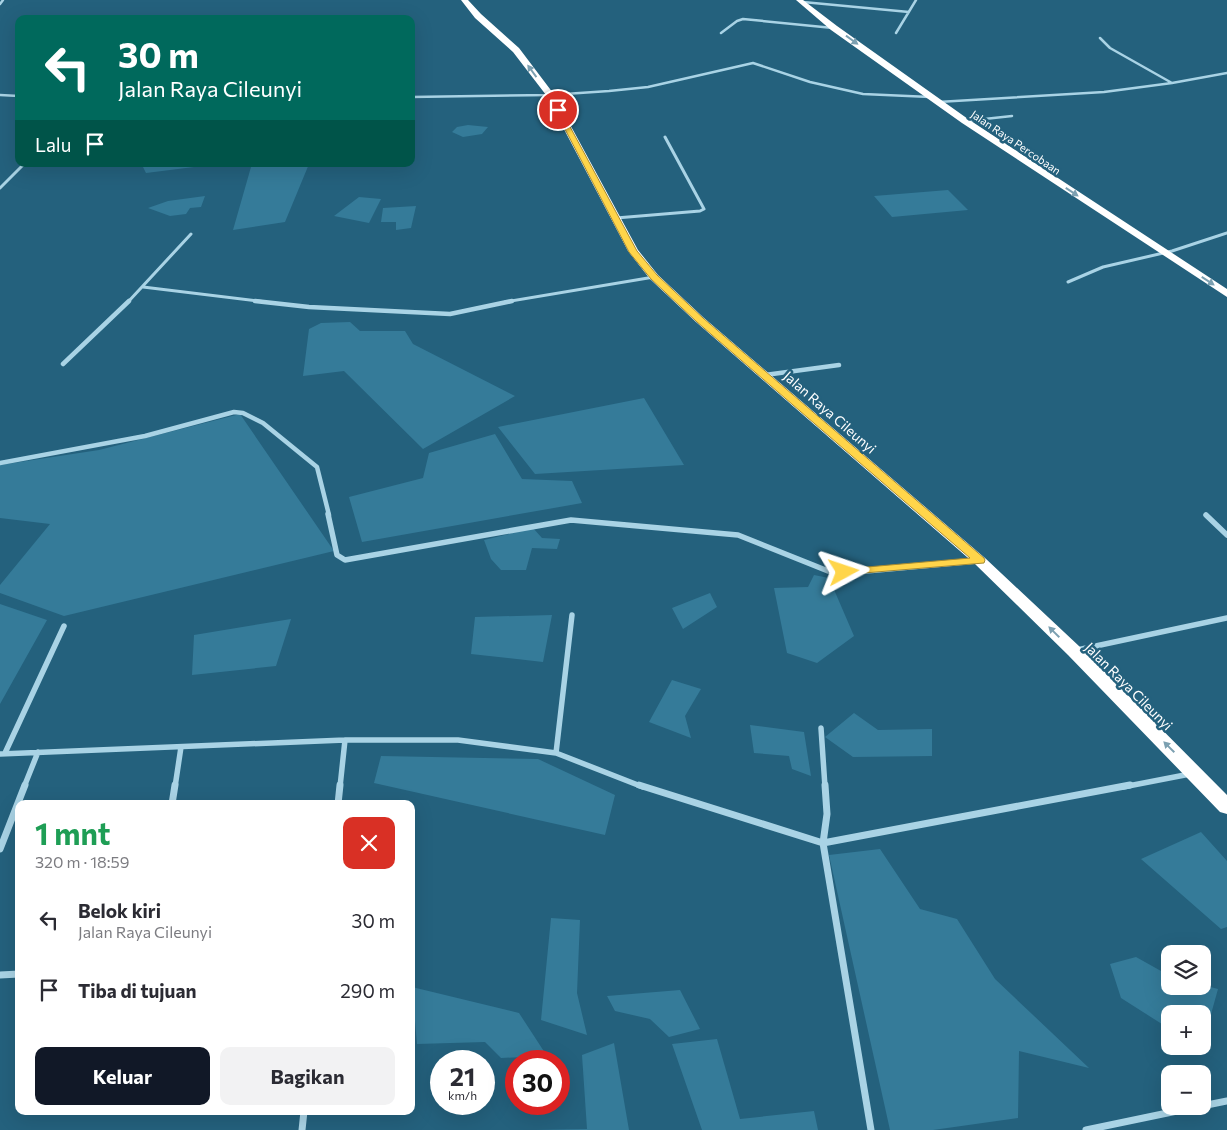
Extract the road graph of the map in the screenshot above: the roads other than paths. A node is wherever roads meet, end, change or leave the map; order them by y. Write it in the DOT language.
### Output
graph roads {
  1 [pos="3,0"];
  2 [pos="464,0"];
  3 [pos="916,0"];
  4 [pos="801,1"];
  5 [pos="0,4"];
  6 [pos="909,12"];
  7 [pos="834,28"];
  8 [pos="721,33"];
  9 [pos="896,33"];
  10 [pos="1100,38"];
  11 [pos="1227,74"];
  12 [pos="1172,83"];
  13 [pos="0,95"];
  14 [pos="550,95"];
  15 [pos="15,96"];
  16 [pos="415,98"];
  17 [pos="934,99"];
  18 [pos="1012,116"];
  19 [pos="965,121"];
  20 [pos="665,137"];
  21 [pos="21,167"];
  22 [pos="0,188"];
  23 [pos="616,218"];
  24 [pos="1227,233"];
  25 [pos="191,234"];
  26 [pos="1164,253"];
  27 [pos="654,277"];
  28 [pos="1068,282"];
  29 [pos="143,287"];
  30 [pos="1227,294"];
  31 [pos="63,364"];
  32 [pos="839,365"];
  33 [pos="765,376"];
  34 [pos="0,463"];
  35 [pos="1206,515"];
  36 [pos="1227,536"];
  37 [pos="980,560"];
  38 [pos="572,615"];
  39 [pos="1227,618"];
  40 [pos="64,626"];
  41 [pos="1074,651"];
  42 [pos="821,728"];
  43 [pos="345,740"];
  44 [pos="181,747"];
  45 [pos="38,752"];
  46 [pos="3,753"];
  47 [pos="556,753"];
  48 [pos="1195,773"];
  49 [pos="19,800"];
  50 [pos="173,800"];
  51 [pos="338,800"];
  52 [pos="1227,807"];
  53 [pos="15,811"];
  54 [pos="824,843"];
  55 [pos="0,849"];
  56 [pos="15,974"];
  57 [pos="0,975"];
  58 [pos="1227,1101"];
  59 [pos="1211,1104"];
  60 [pos="1161,1114"];
  61 [pos="304,1115"];
  62 [pos="302,1130"];
  63 [pos="871,1130"];
  64 [pos="1086,1130"];
  1 -- 5 [label="street"];
  14 -- 2 [label="highway, Jalan Raya Cileunyi, one-way"];
  3 -- 6 [label="street"];
  4 -- 6 [label="street"];
  4 -- 7 [label="highway, Jalan Raya Percobaan"];
  6 -- 9 [label="street"];
  7 -- 8 [label="street"];
  7 -- 17 [label="highway, Jalan Raya Percobaan, one-way"];
  10 -- 12 [label="street"];
  11 -- 12 [label="street"];
  12 -- 17 [label="street"];
  13 -- 15 [label="street"];
  14 -- 16 [label="street"];
  14 -- 17 [label="street"];
  14 -- 23 [label="highway, Jalan Raya Cileunyi"];
  17 -- 19 [label="highway, Jalan Raya Percobaan"];
  18 -- 19 [label="street"];
  19 -- 26 [label="highway, Jalan Raya Percobaan, one-way"];
  20 -- 23 [label="street"];
  21 -- 22 [label="street"];
  23 -- 27 [label="highway, Jalan Raya Cileunyi"];
  24 -- 26 [label="street"];
  25 -- 29 [label="street"];
  26 -- 28 [label="street"];
  26 -- 30 [label="highway, Jalan Raya Percobaan, one-way"];
  27 -- 29 [label="street"];
  27 -- 33 [label="highway, Jalan Raya Cileunyi"];
  29 -- 31 [label="street"];
  32 -- 33 [label="street"];
  33 -- 37 [label="highway, Jalan Raya Cileunyi"];
  34 -- 37 [label="street"];
  35 -- 36 [label="street"];
  41 -- 37 [label="highway, Jalan Raya Cileunyi, one-way"];
  38 -- 47 [label="street"];
  39 -- 41 [label="street"];
  40 -- 46 [label="street"];
  48 -- 41 [label="highway, Jalan Raya Cileunyi, one-way"];
  42 -- 54 [label="street"];
  43 -- 44 [label="street"];
  43 -- 47 [label="street"];
  43 -- 51 [label="street"];
  44 -- 45 [label="street"];
  44 -- 50 [label="street"];
  45 -- 46 [label="street"];
  45 -- 49 [label="street"];
  47 -- 54 [label="street"];
  48 -- 52 [label="highway, Jalan Raya Cileunyi"];
  48 -- 54 [label="street"];
  53 -- 55 [label="street"];
  54 -- 63 [label="street"];
  56 -- 57 [label="street"];
  58 -- 59 [label="street"];
  60 -- 64 [label="street"];
  61 -- 62 [label="street"];
}
